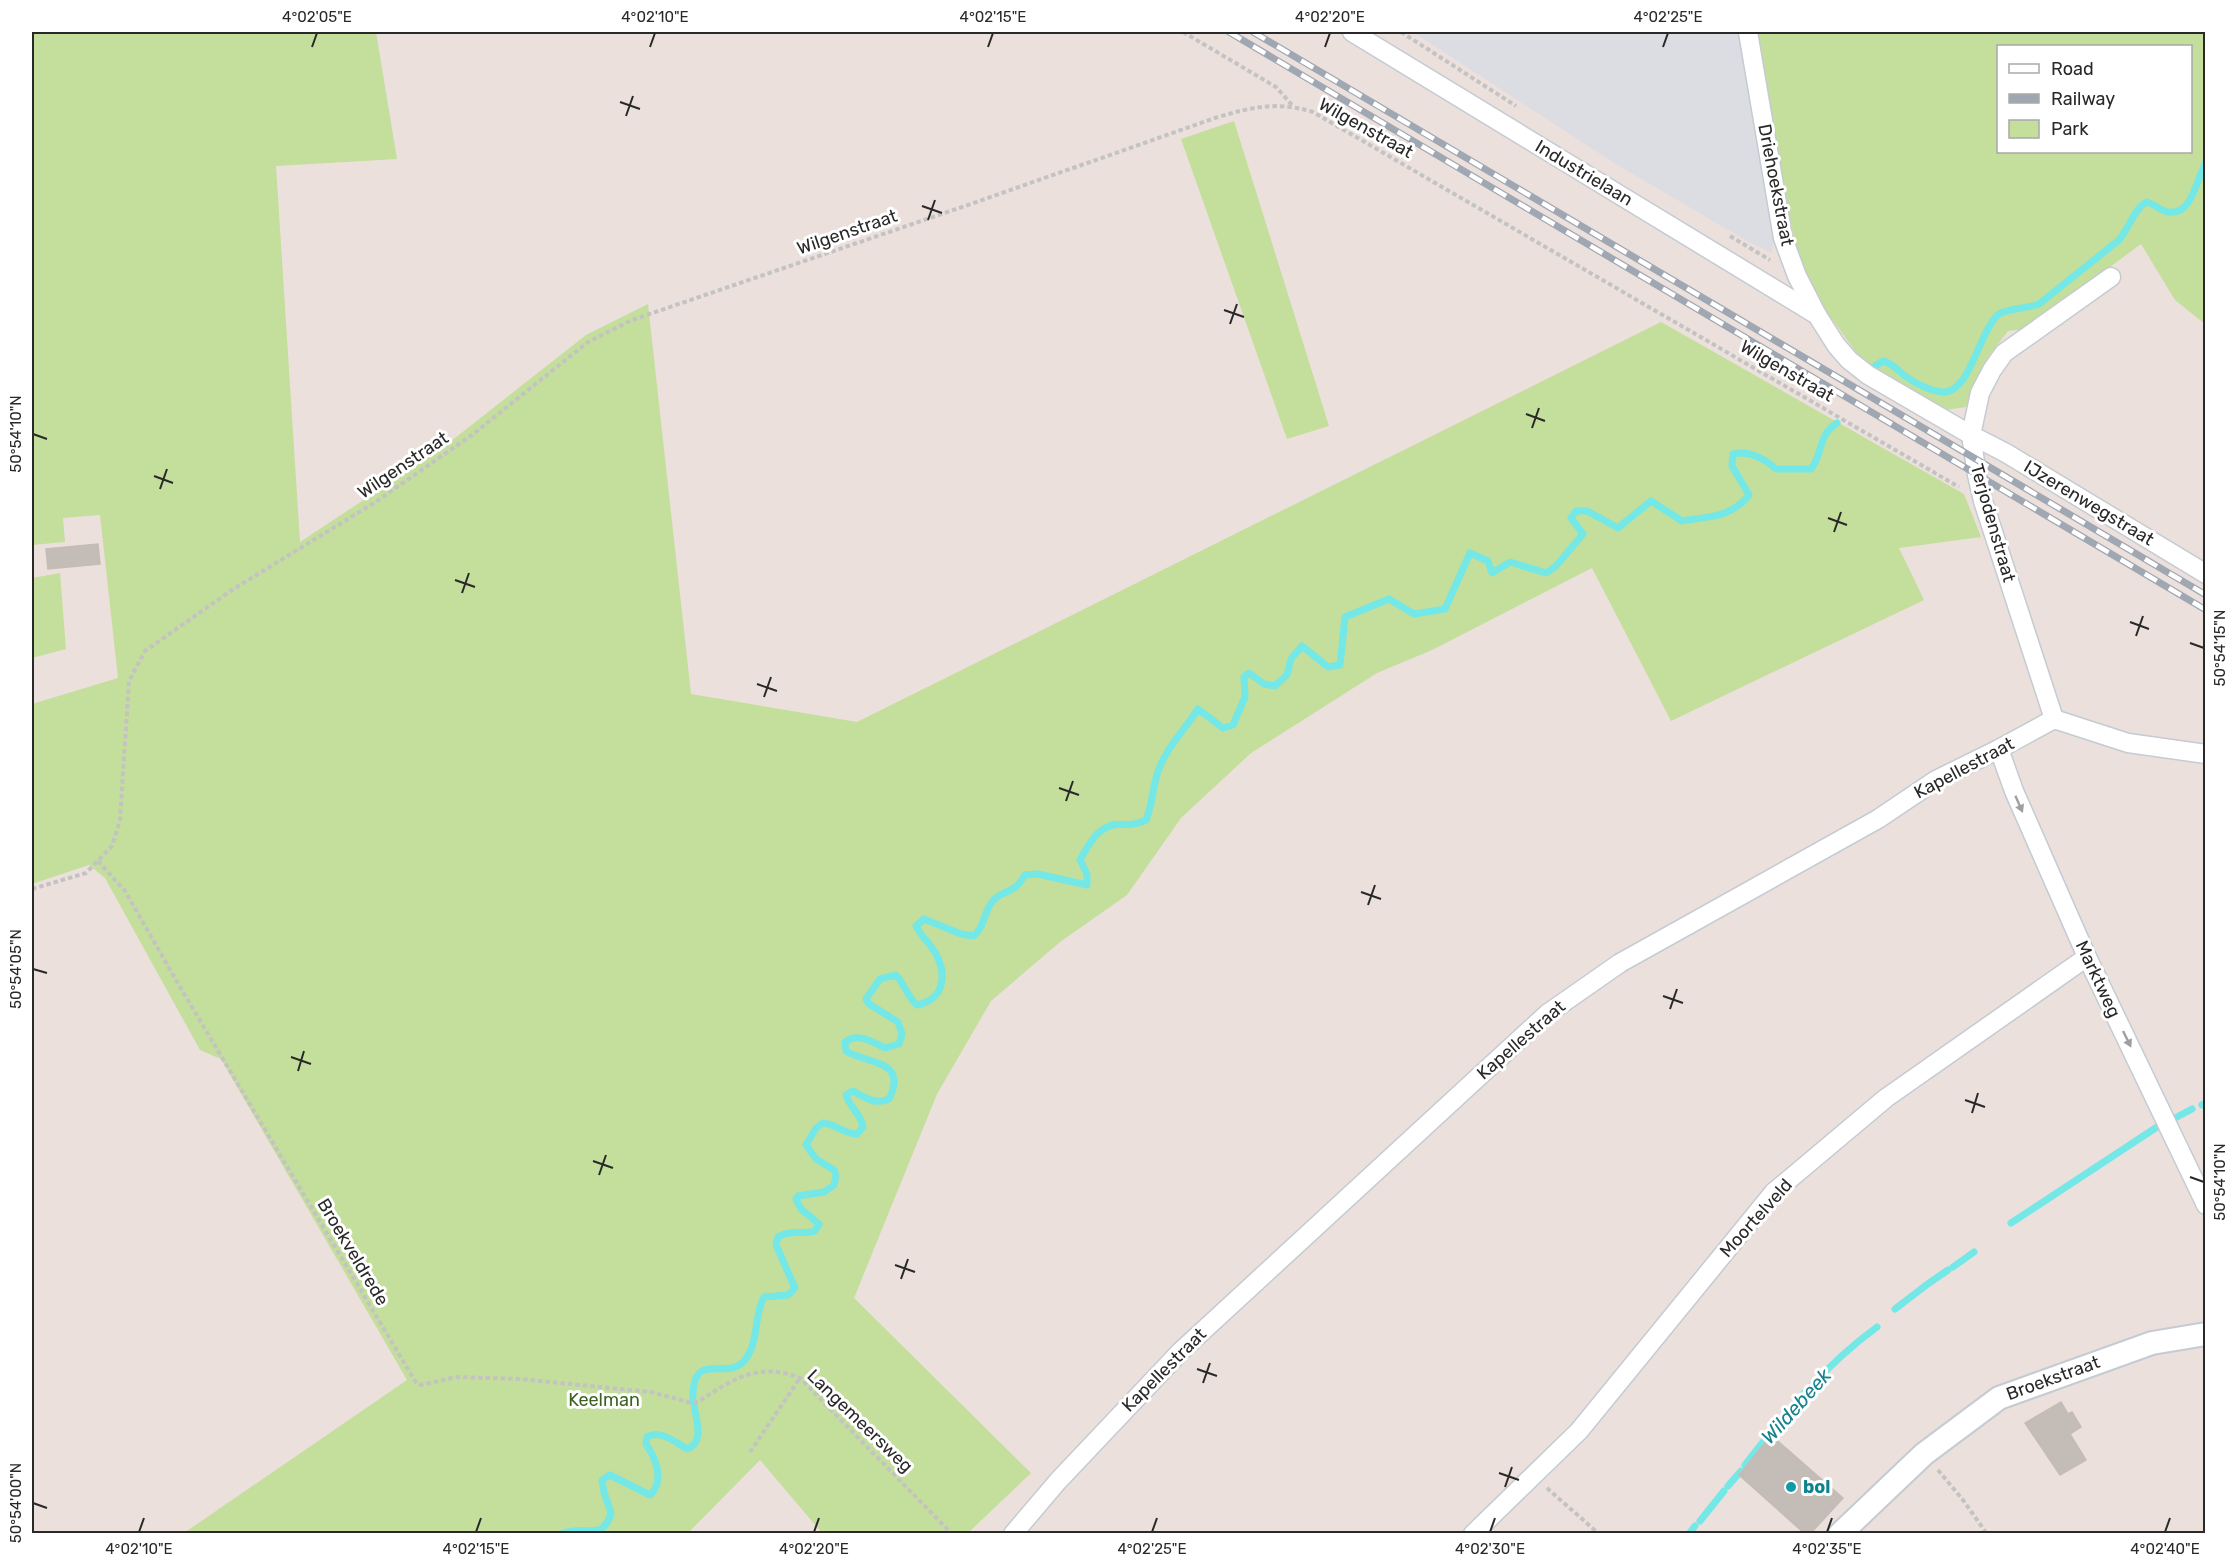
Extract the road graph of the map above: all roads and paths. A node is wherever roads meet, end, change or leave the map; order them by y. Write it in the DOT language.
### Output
graph roads {
  1 [pos="1183,32"];
  2 [pos="1352,32"];
  3 [pos="1748,32"];
  4 [pos="1293,106"];
  5 [pos="2111,277"];
  6 [pos="1817,315"];
  7 [pos="1971,435"];
  8 [pos="1983,501"];
  9 [pos="2205,574"];
  10 [pos="2054,719"];
  11 [pos="2000,749"];
  12 [pos="2205,754"];
  13 [pos="98,861"];
  14 [pos="32,889"];
  15 [pos="2087,957"];
  16 [pos="2205,1204"];
  17 [pos="2205,1334"];
  18 [pos="800,1378"];
  19 [pos="731,1381"];
  20 [pos="750,1452"];
  21 [pos="1924,1454"];
  22 [pos="1533,1476"];
  23 [pos="952,1533"];
  24 [pos="1013,1533"];
  25 [pos="1473,1533"];
  26 [pos="1599,1533"];
  27 [pos="1840,1533"];
  28 [pos="1987,1533"];
  1 -- 4 [label="path"];
  2 -- 6 [label="street, Industrielaan"];
  3 -- 6 [label="street, Driehoekstraat"];
  4 -- 8 [label="path, Wilgenstraat"];
  4 -- 13 [label="path, Wilgenstraat"];
  5 -- 7 [label="street, Terjodenstraat"];
  6 -- 7 [label="street, Driehoekstraat"];
  7 -- 8 [label="street, Terjodenstraat"];
  7 -- 9 [label="street, IJzerenwegstraat"];
  8 -- 10 [label="street, Terjodenstraat"];
  10 -- 11 [label="street, Kapellestraat"];
  10 -- 12 [label="street"];
  11 -- 15 [label="street, Marktweg, one-way"];
  11 -- 24 [label="street, Kapellestraat"];
  13 -- 14 [label="path, Wilgenstraat"];
  13 -- 19 [label="path, Broekveldrede"];
  15 -- 16 [label="street, Marktweg, one-way"];
  15 -- 22 [label="street, Moortelveld"];
  17 -- 21 [label="street, Broekstraat"];
  18 -- 19 [label="path, Langemeersweg"];
  18 -- 20 [label="path"];
  18 -- 23 [label="path, Langemeersweg"];
  21 -- 27 [label="street, Broekstraat"];
  21 -- 28 [label="path"];
  22 -- 25 [label="street, Moortelveld"];
  22 -- 26 [label="path"];
}
